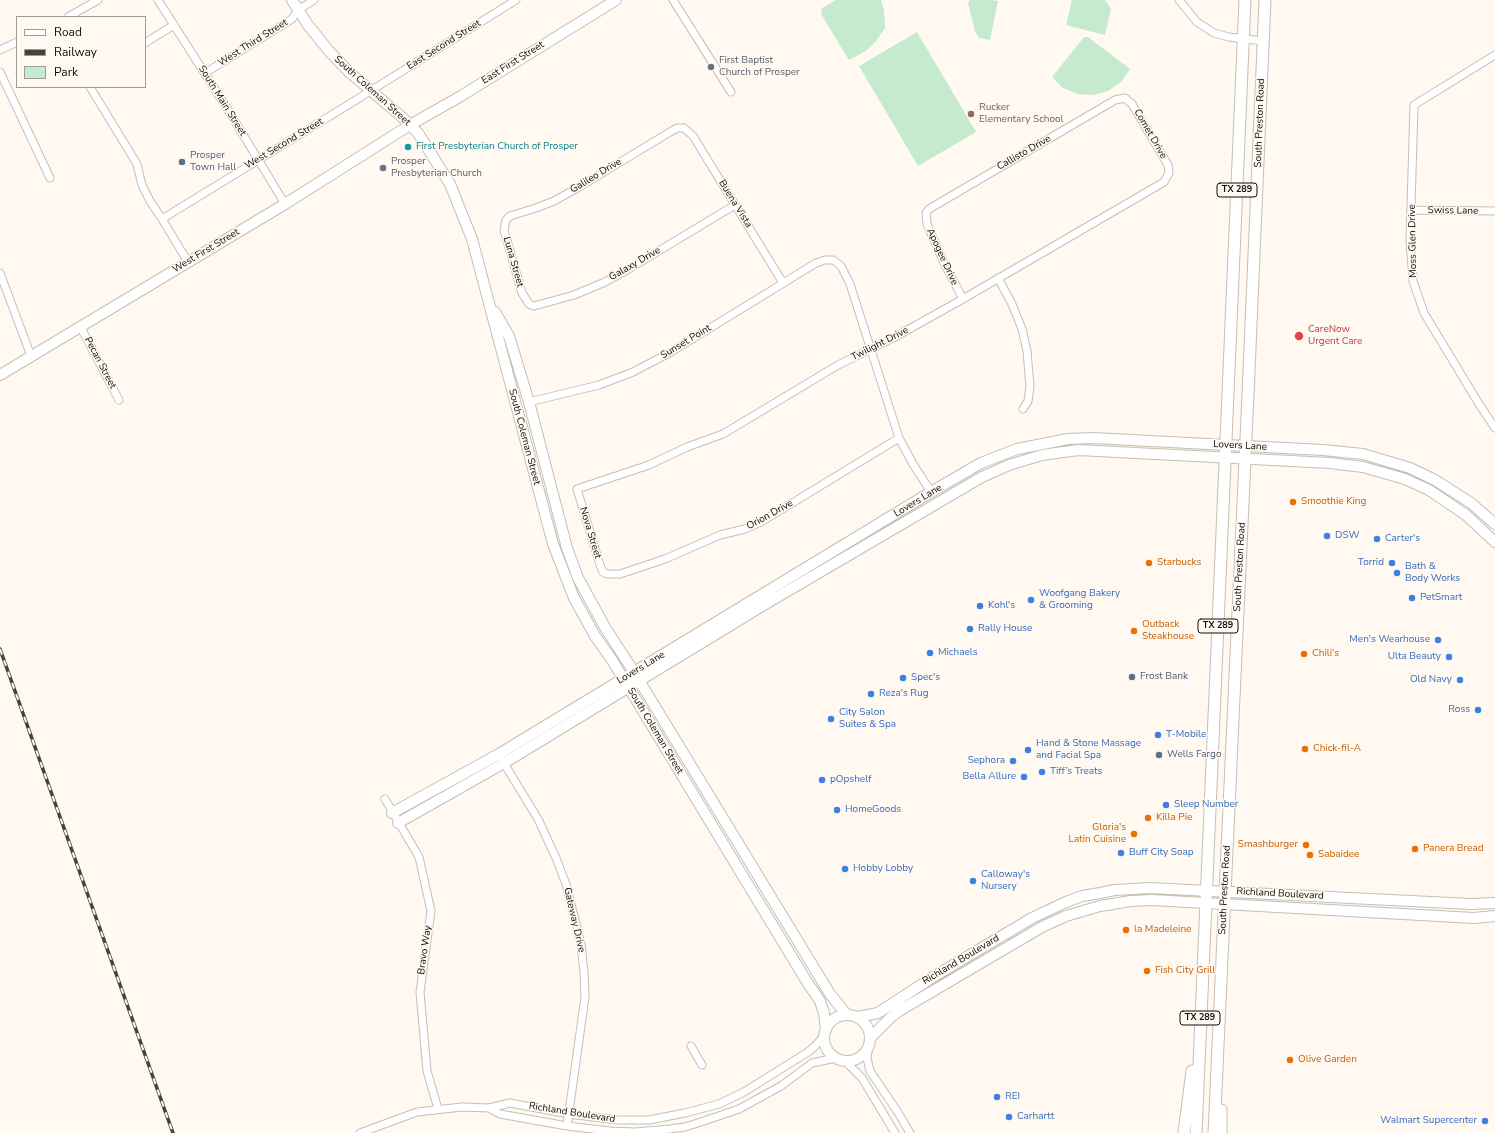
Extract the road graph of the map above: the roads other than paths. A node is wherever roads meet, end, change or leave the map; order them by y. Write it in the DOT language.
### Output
graph roads {
  1 [pos="98,0"];
  2 [pos="158,0"];
  3 [pos="292,0"];
  4 [pos="314,0"];
  5 [pos="516,0"];
  6 [pos="616,0"];
  7 [pos="673,0"];
  8 [pos="1179,0"];
  9 [pos="1245,0"];
  10 [pos="1265,0"];
  11 [pos="298,10"];
  12 [pos="70,16"];
  13 [pos="174,25"];
  14 [pos="1244,40"];
  15 [pos="16,42"];
  16 [pos="146,42"];
  17 [pos="1263,42"];
  18 [pos="0,50"];
  19 [pos="1495,55"];
  20 [pos="0,72"];
  21 [pos="205,73"];
  22 [pos="91,88"];
  23 [pos="372,90"];
  24 [pos="731,92"];
  25 [pos="1125,98"];
  26 [pos="356,100"];
  27 [pos="410,125"];
  28 [pos="684,128"];
  29 [pos="258,160"];
  30 [pos="1169,173"];
  31 [pos="50,178"];
  32 [pos="285,204"];
  33 [pos="735,204"];
  34 [pos="1411,210"];
  35 [pos="1495,211"];
  36 [pos="926,213"];
  37 [pos="162,219"];
  38 [pos="506,220"];
  39 [pos="188,262"];
  40 [pos="0,273"];
  41 [pos="998,278"];
  42 [pos="783,283"];
  43 [pos="487,298"];
  44 [pos="963,299"];
  45 [pos="529,304"];
  46 [pos="80,326"];
  47 [pos="871,350"];
  48 [pos="31,356"];
  49 [pos="0,375"];
  50 [pos="119,400"];
  51 [pos="529,402"];
  52 [pos="516,405"];
  53 [pos="1023,409"];
  54 [pos="1495,428"];
  55 [pos="899,438"];
  56 [pos="1227,445"];
  57 [pos="1245,446"];
  58 [pos="1226,458"];
  59 [pos="1245,459"];
  60 [pos="577,489"];
  61 [pos="931,492"];
  62 [pos="937,503"];
  63 [pos="1495,524"];
  64 [pos="1495,542"];
  65 [pos="607,574"];
  66 [pos="760,602"];
  67 [pos="637,676"];
  68 [pos="626,683"];
  69 [pos="501,759"];
  70 [pos="385,799"];
  71 [pos="719,811"];
  72 [pos="392,813"];
  73 [pos="707,818"];
  74 [pos="398,823"];
  75 [pos="1206,890"];
  76 [pos="1225,891"];
  77 [pos="1370,900"];
  78 [pos="1206,903"];
  79 [pos="1495,903"];
  80 [pos="1224,904"];
  81 [pos="1369,911"];
  82 [pos="1495,916"];
  83 [pos="804,951"];
  84 [pos="792,958"];
  85 [pos="954,965"];
  86 [pos="961,975"];
  87 [pos="847,1015"];
  88 [pos="858,1017"];
  89 [pos="1200,1027"];
  90 [pos="825,1033"];
  91 [pos="870,1042"];
  92 [pos="690,1046"];
  93 [pos="1218,1058"];
  94 [pos="840,1059"];
  95 [pos="702,1065"];
  96 [pos="489,1108"];
  97 [pos="438,1109"];
  98 [pos="897,1111"];
  99 [pos="569,1114"];
  100 [pos="886,1118"];
  101 [pos="567,1126"];
  102 [pos="360,1133"];
  103 [pos="895,1133"];
  104 [pos="910,1133"];
  105 [pos="1184,1133"];
  106 [pos="1196,1133"];
  107 [pos="1214,1133"];
  108 [pos="1222,1133"];
  1 -- 12 [label="street"];
  2 -- 13 [label="street, South Main Street"];
  3 -- 11 [label="street, South Coleman Street"];
  4 -- 11 [label="street, West Third Street"];
  5 -- 23 [label="street, East Second Street"];
  6 -- 27 [label="street, East First Street"];
  7 -- 24 [label="street"];
  8 -- 14 [label="street"];
  9 -- 14 [label="main road, South Preston Road / TX 289"];
  10 -- 17 [label="main road, South Preston Road / TX 289"];
  11 -- 21 [label="street, West Third Street"];
  11 -- 23 [label="street, South Coleman Street"];
  13 -- 16 [label="street"];
  13 -- 21 [label="street, South Main Street"];
  14 -- 17 [label="street"];
  14 -- 56 [label="main road, South Preston Road / TX 289"];
  15 -- 18 [label="street"];
  17 -- 57 [label="main road, South Preston Road / TX 289"];
  19 -- 34 [label="street, Moss Glen Drive"];
  20 -- 31 [label="street"];
  21 -- 29 [label="street, South Main Street"];
  22 -- 37 [label="street"];
  23 -- 26 [label="street, East Second Street"];
  23 -- 27 [label="street, South Coleman Street"];
  25 -- 30 [label="street, Comet Drive"];
  25 -- 36 [label="street, Callisto Drive"];
  26 -- 29 [label="street, West Second Street"];
  27 -- 32 [label="street, West First Street"];
  27 -- 43 [label="street, South Coleman Street"];
  28 -- 33 [label="street, Buena Vista"];
  28 -- 38 [label="street, Galileo Drive"];
  29 -- 32 [label="street, South Main Street"];
  29 -- 37 [label="street, West Second Street"];
  30 -- 41 [label="street, Twilight Drive"];
  32 -- 39 [label="street, West First Street"];
  33 -- 42 [label="street, Buena Vista"];
  33 -- 45 [label="street, Galaxy Drive"];
  34 -- 35 [label="street, Swiss Lane"];
  34 -- 54 [label="street, Moss Glen Drive"];
  36 -- 44 [label="street, Apogee Drive"];
  37 -- 39 [label="street"];
  38 -- 45 [label="street, Luna Street"];
  39 -- 46 [label="street, West First Street"];
  40 -- 48 [label="street"];
  41 -- 44 [label="street, Twilight Drive"];
  41 -- 53 [label="street"];
  42 -- 47 [label="street, Sunset Point"];
  42 -- 51 [label="street, Sunset Point"];
  43 -- 51 [label="street, South Coleman Street"];
  43 -- 52 [label="street, South Coleman Street"];
  44 -- 47 [label="street, Twilight Drive"];
  46 -- 48 [label="street, West First Street"];
  46 -- 50 [label="street, Pecan Street"];
  47 -- 55 [label="street"];
  47 -- 60 [label="street, Twilight Drive"];
  48 -- 49 [label="street, West First Street"];
  51 -- 52 [label="street"];
  51 -- 67 [label="street, South Coleman Street"];
  52 -- 68 [label="street, South Coleman Street"];
  55 -- 61 [label="street"];
  55 -- 65 [label="street, Orion Drive"];
  56 -- 57 [label="street, Lovers Lane"];
  56 -- 58 [label="main road, South Preston Road / TX 289"];
  56 -- 61 [label="street, Lovers Lane"];
  57 -- 59 [label="main road, South Preston Road / TX 289"];
  57 -- 63 [label="street, Lovers Lane"];
  58 -- 59 [label="street, Lovers Lane"];
  58 -- 62 [label="street, Lovers Lane"];
  58 -- 75 [label="main road, South Preston Road / TX 289"];
  59 -- 64 [label="street, Lovers Lane"];
  59 -- 76 [label="main road, South Preston Road / TX 289"];
  60 -- 65 [label="street, Nova Street"];
  61 -- 62 [label="street"];
  61 -- 66 [label="street, Lovers Lane"];
  62 -- 66 [label="street, Lovers Lane"];
  66 -- 67 [label="street, Lovers Lane"];
  67 -- 68 [label="street, Lovers Lane"];
  67 -- 71 [label="street, South Coleman Street"];
  68 -- 69 [label="street, Lovers Lane"];
  68 -- 73 [label="street, South Coleman Street"];
  69 -- 72 [label="street, Lovers Lane"];
  69 -- 74 [label="street, Lovers Lane"];
  69 -- 99 [label="street, Gateway Drive"];
  70 -- 72 [label="street, Bravo Way"];
  71 -- 73 [label="street"];
  71 -- 83 [label="street, South Coleman Street"];
  72 -- 74 [label="street, Bravo Way"];
  73 -- 84 [label="street, South Coleman Street"];
  74 -- 97 [label="street, Bravo Way"];
  75 -- 76 [label="street, Richland Boulevard"];
  75 -- 78 [label="main road, South Preston Road / TX 289"];
  75 -- 85 [label="street, Richland Boulevard"];
  76 -- 77 [label="street, Richland Boulevard"];
  76 -- 80 [label="main road, South Preston Road / TX 289"];
  77 -- 79 [label="street, Richland Boulevard"];
  77 -- 81 [label="street"];
  78 -- 80 [label="street, Richland Boulevard"];
  78 -- 86 [label="street, Richland Boulevard"];
  78 -- 89 [label="main road, South Preston Road / TX 289"];
  80 -- 81 [label="street, Richland Boulevard"];
  80 -- 93 [label="main road, South Preston Road / TX 289"];
  81 -- 82 [label="street, Richland Boulevard"];
  83 -- 84 [label="street"];
  83 -- 87 [label="street, South Coleman Street"];
  84 -- 90 [label="street, South Coleman Street"];
  85 -- 86 [label="street"];
  85 -- 88 [label="street, Richland Boulevard"];
  86 -- 91 [label="street, Richland Boulevard"];
  87 -- 88 [label="street"];
  87 -- 90 [label="street"];
  88 -- 91 [label="street"];
  89 -- 105 [label="main road"];
  89 -- 106 [label="main road, South Preston Road / TX 289"];
  90 -- 94 [label="street"];
  90 -- 99 [label="street, Richland Boulevard"];
  91 -- 94 [label="street"];
  91 -- 98 [label="street"];
  92 -- 95 [label="street"];
  93 -- 107 [label="main road, South Preston Road / TX 289"];
  93 -- 108 [label="main road"];
  94 -- 100 [label="street"];
  94 -- 101 [label="street, Richland Boulevard"];
  96 -- 97 [label="street, Richland Boulevard"];
  96 -- 99 [label="street, Richland Boulevard"];
  96 -- 101 [label="street, Richland Boulevard"];
  97 -- 102 [label="street, Richland Boulevard"];
  98 -- 100 [label="street"];
  98 -- 104 [label="street"];
  99 -- 101 [label="street, Gateway Drive"];
  100 -- 103 [label="street"];
}
